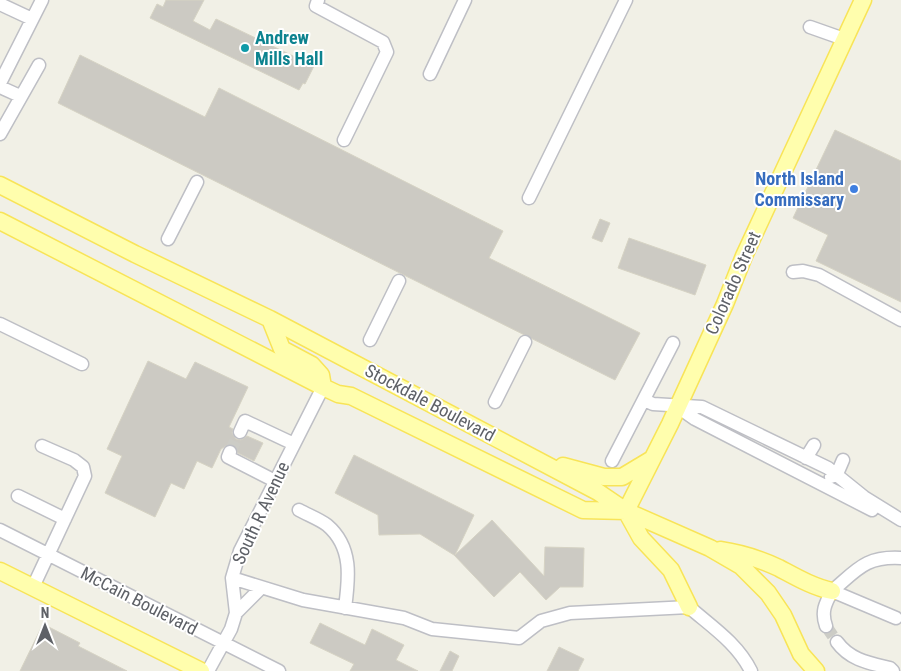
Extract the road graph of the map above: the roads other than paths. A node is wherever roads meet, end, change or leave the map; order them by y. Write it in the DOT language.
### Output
graph roads {
  1 [pos="42,0"];
  2 [pos="318,0"];
  3 [pos="465,0"];
  4 [pos="626,0"];
  5 [pos="863,0"];
  6 [pos="873,0"];
  7 [pos="0,4"];
  8 [pos="32,19"];
  9 [pos="852,24"];
  10 [pos="810,27"];
  11 [pos="844,40"];
  12 [pos="40,65"];
  13 [pos="430,74"];
  14 [pos="0,85"];
  15 [pos="20,96"];
  16 [pos="0,134"];
  17 [pos="344,140"];
  18 [pos="197,182"];
  19 [pos="0,185"];
  20 [pos="529,198"];
  21 [pos="0,221"];
  22 [pos="168,239"];
  23 [pos="793,272"];
  24 [pos="399,281"];
  25 [pos="270,320"];
  26 [pos="901,320"];
  27 [pos="0,324"];
  28 [pos="370,340"];
  29 [pos="525,342"];
  30 [pos="673,343"];
  31 [pos="82,364"];
  32 [pos="323,387"];
  33 [pos="644,400"];
  34 [pos="494,402"];
  35 [pos="678,407"];
  36 [pos="240,432"];
  37 [pos="294,444"];
  38 [pos="814,445"];
  39 [pos="42,446"];
  40 [pos="230,452"];
  41 [pos="652,458"];
  42 [pos="806,458"];
  43 [pos="537,459"];
  44 [pos="843,460"];
  45 [pos="612,461"];
  46 [pos="837,474"];
  47 [pos="275,481"];
  48 [pos="819,482"];
  49 [pos="18,496"];
  50 [pos="299,510"];
  51 [pos="626,511"];
  52 [pos="889,514"];
  53 [pos="65,519"];
  54 [pos="901,520"];
  55 [pos="0,530"];
  56 [pos="710,548"];
  57 [pos="49,554"];
  58 [pos="901,558"];
  59 [pos="0,571"];
  60 [pos="232,578"];
  61 [pos="33,587"];
  62 [pos="261,588"];
  63 [pos="832,592"];
  64 [pos="689,607"];
  65 [pos="345,608"];
  66 [pos="236,613"];
  67 [pos="896,618"];
  68 [pos="826,626"];
  69 [pos="837,642"];
  70 [pos="222,644"];
  71 [pos="750,668"];
  72 [pos="201,671"];
  73 [pos="208,671"];
  74 [pos="279,671"];
  75 [pos="816,671"];
  76 [pos="893,671"];
  1 -- 8 [label="street"];
  2 -- 17 [label="street"];
  3 -- 13 [label="street"];
  4 -- 20 [label="street"];
  5 -- 9 [label="main road, Colorado Street"];
  6 -- 9 [label="main road"];
  7 -- 8 [label="street"];
  8 -- 14 [label="street"];
  9 -- 11 [label="main road, Colorado Street"];
  10 -- 11 [label="street"];
  11 -- 35 [label="main road, Colorado Street"];
  12 -- 15 [label="street"];
  14 -- 15 [label="street"];
  15 -- 16 [label="street"];
  18 -- 22 [label="street"];
  19 -- 25 [label="main road, Stockdale Boulevard"];
  21 -- 32 [label="main road"];
  23 -- 26 [label="street"];
  24 -- 28 [label="street"];
  25 -- 32 [label="main road"];
  25 -- 43 [label="main road, Stockdale Boulevard"];
  27 -- 31 [label="street"];
  29 -- 34 [label="street"];
  30 -- 33 [label="street"];
  32 -- 37 [label="street, South R Avenue"];
  32 -- 51 [label="main road"];
  33 -- 35 [label="street"];
  33 -- 45 [label="street"];
  35 -- 41 [label="main road, Colorado Street"];
  35 -- 42 [label="street"];
  35 -- 48 [label="street"];
  36 -- 37 [label="street"];
  37 -- 47 [label="street, South R Avenue"];
  38 -- 42 [label="street"];
  39 -- 53 [label="street"];
  40 -- 47 [label="street"];
  41 -- 43 [label="main road"];
  41 -- 51 [label="main road, Colorado Street"];
  42 -- 46 [label="street"];
  43 -- 51 [label="main road, Stockdale Boulevard"];
  44 -- 46 [label="street"];
  46 -- 48 [label="street"];
  46 -- 52 [label="street"];
  47 -- 60 [label="street, South R Avenue"];
  48 -- 52 [label="street"];
  49 -- 53 [label="street"];
  50 -- 65 [label="street"];
  51 -- 56 [label="main road, Stockdale Boulevard"];
  51 -- 64 [label="main road"];
  52 -- 54 [label="street"];
  53 -- 57 [label="street"];
  55 -- 57 [label="street, McCain Boulevard"];
  56 -- 63 [label="main road"];
  56 -- 75 [label="main road, Stockdale Boulevard"];
  57 -- 61 [label="street"];
  57 -- 70 [label="street, McCain Boulevard"];
  58 -- 63 [label="street"];
  59 -- 61 [label="main road, McCain Boulevard"];
  60 -- 62 [label="street"];
  60 -- 66 [label="street, South R Avenue"];
  61 -- 72 [label="main road, McCain Boulevard"];
  62 -- 65 [label="street"];
  62 -- 66 [label="street"];
  63 -- 67 [label="street"];
  63 -- 68 [label="street"];
  64 -- 65 [label="street"];
  64 -- 71 [label="street"];
  66 -- 70 [label="street, South R Avenue"];
  69 -- 76 [label="street"];
  70 -- 73 [label="street, South R Avenue"];
  70 -- 74 [label="street, McCain Boulevard"];
}
